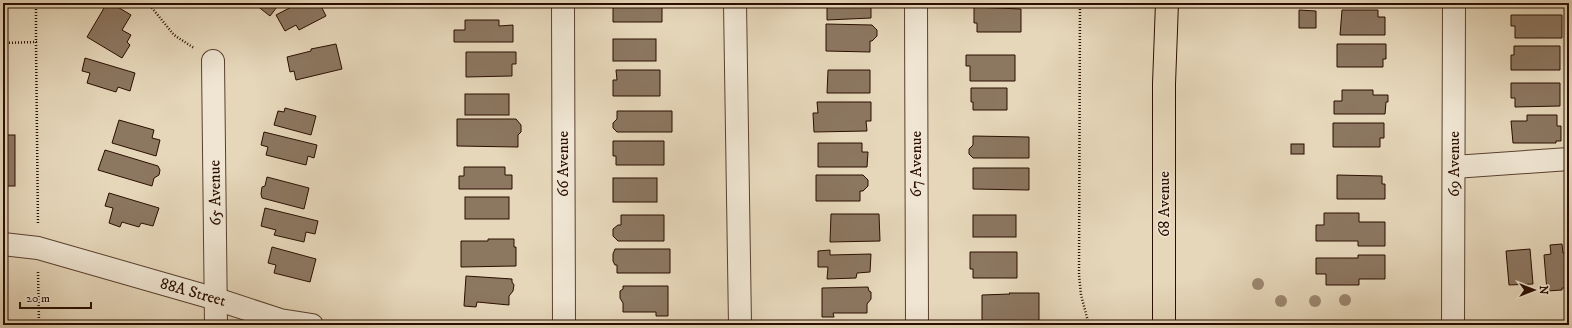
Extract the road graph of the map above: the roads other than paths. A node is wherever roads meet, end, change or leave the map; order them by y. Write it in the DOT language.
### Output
graph roads {
  1 [pos="563,3"];
  2 [pos="735,3"];
  3 [pos="916,3"];
  4 [pos="1161,3"];
  5 [pos="1167,3"];
  6 [pos="1454,3"];
  7 [pos="213,61"];
  8 [pos="1164,84"];
  9 [pos="1569,159"];
  10 [pos="1454,167"];
  11 [pos="3,244"];
  12 [pos="216,298"];
  13 [pos="216,325"];
  14 [pos="312,325"];
  15 [pos="564,325"];
  16 [pos="740,325"];
  17 [pos="917,325"];
  18 [pos="1164,325"];
  19 [pos="1453,325"];
  1 -- 15 [label="street, 66 Avenue"];
  2 -- 16 [label="street"];
  3 -- 17 [label="street, 67 Avenue"];
  4 -- 8 [label="main road, 68 Avenue"];
  5 -- 8 [label="main road, 68 Avenue"];
  6 -- 10 [label="street, 69 Avenue"];
  7 -- 12 [label="street, 65 Avenue"];
  8 -- 18 [label="main road, 68 Avenue"];
  9 -- 10 [label="street"];
  10 -- 19 [label="street, 69 Avenue"];
  11 -- 12 [label="street, 88A Street"];
  12 -- 13 [label="street, 65 Avenue"];
  12 -- 14 [label="street, 88A Street"];
}
